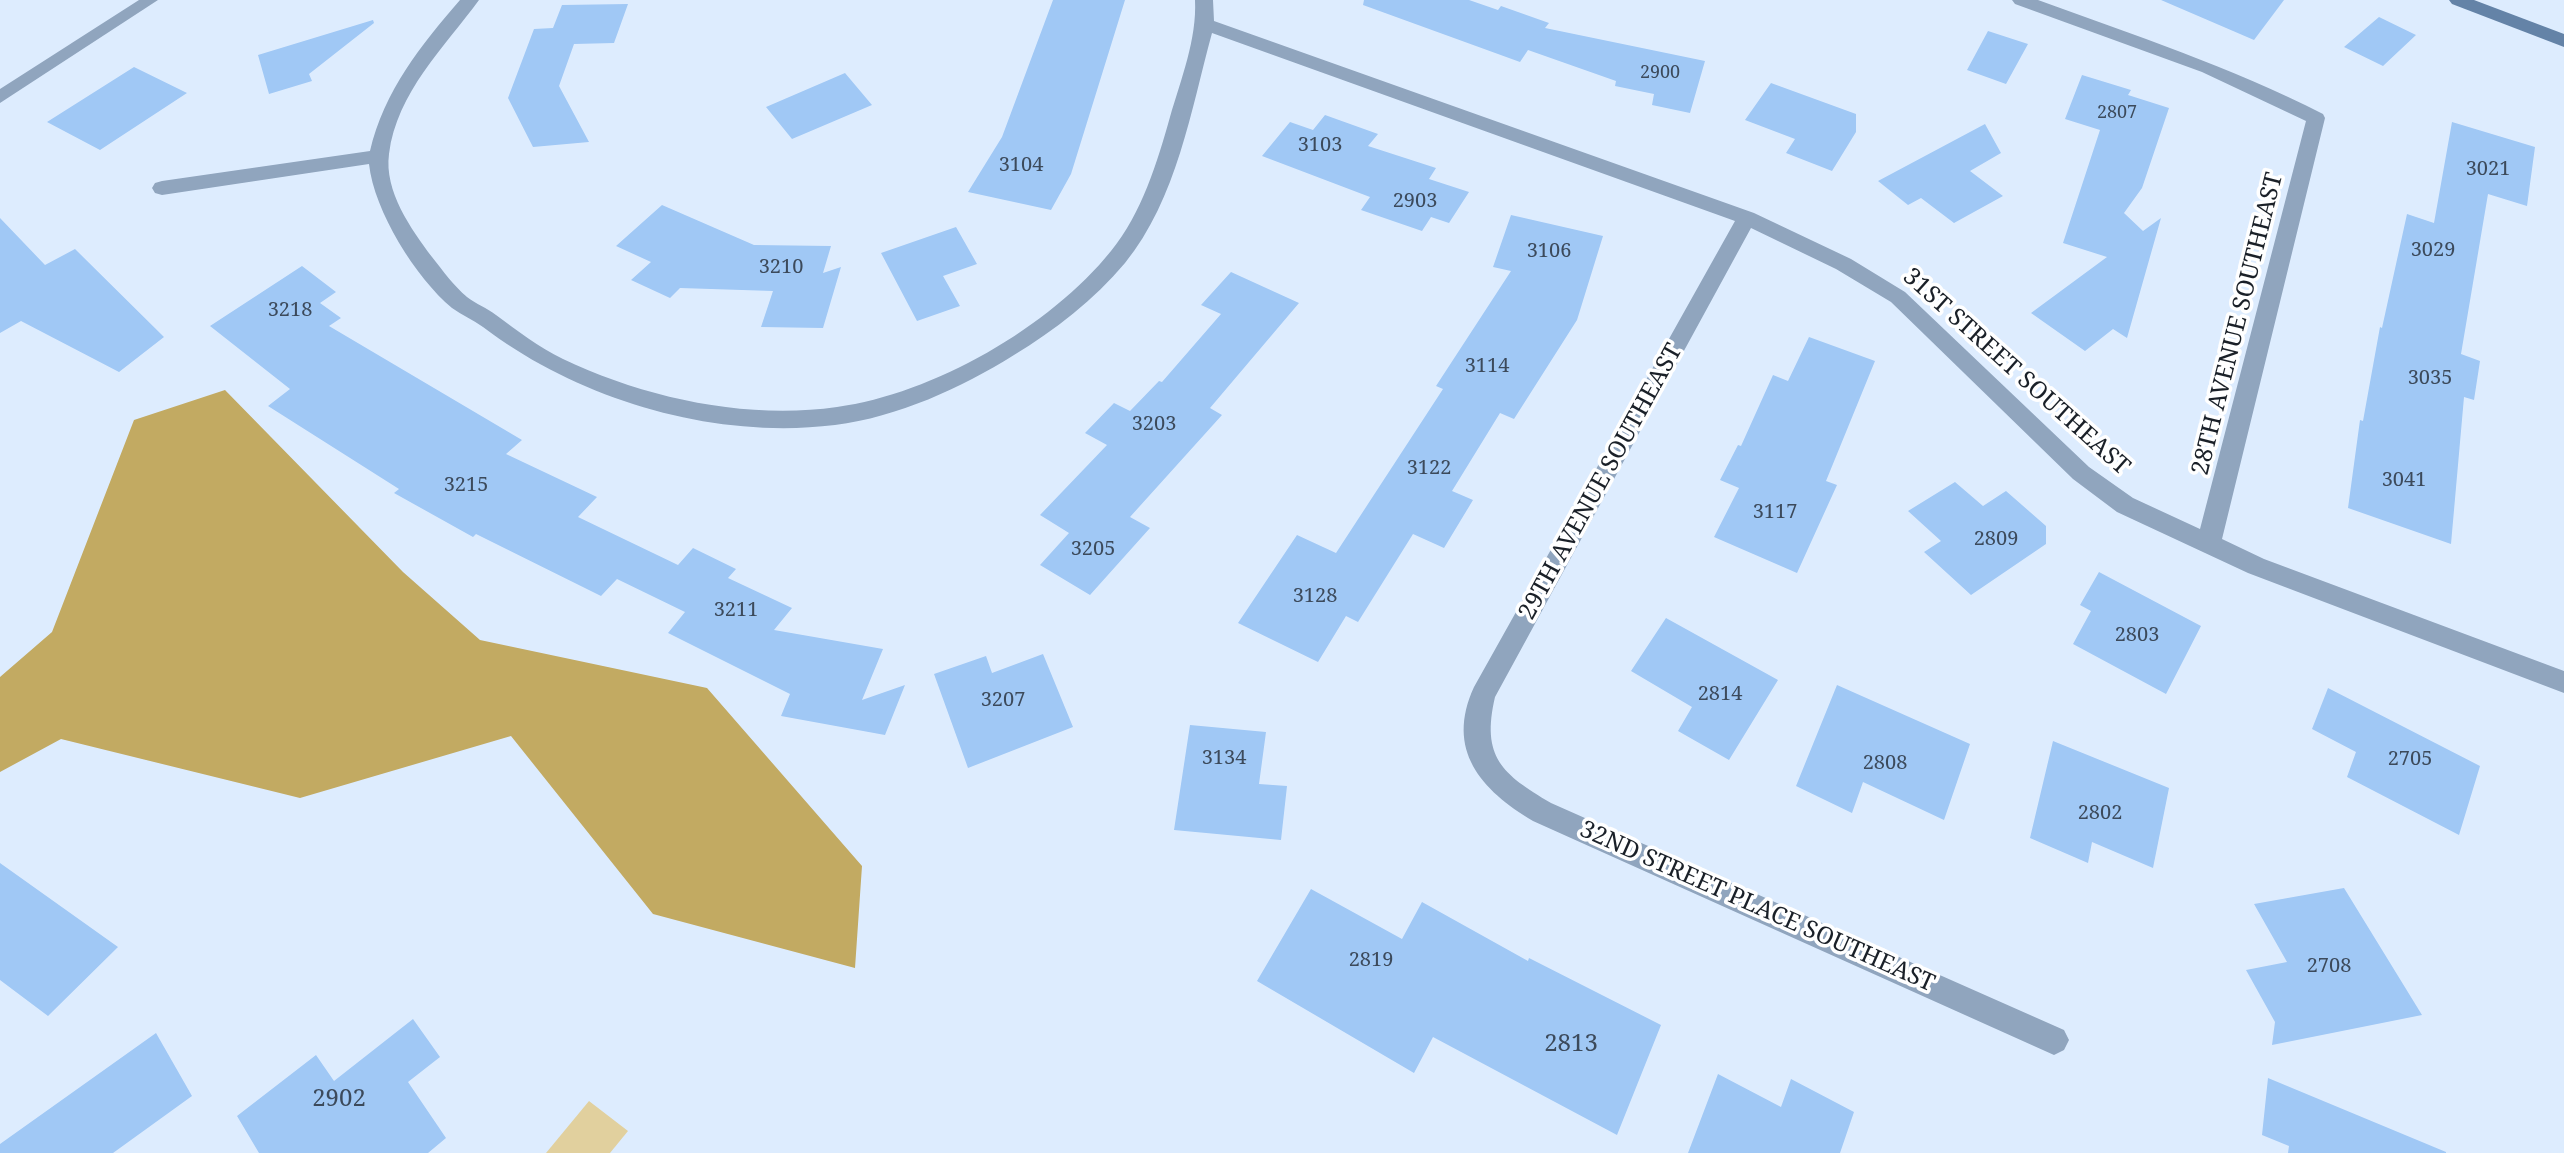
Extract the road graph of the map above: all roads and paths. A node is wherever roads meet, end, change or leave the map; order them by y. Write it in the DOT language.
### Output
graph roads {
  1 [pos="150,0"];
  2 [pos="470,0"];
  3 [pos="1204,0"];
  4 [pos="2021,0"];
  5 [pos="2458,0"];
  6 [pos="1205,24"];
  7 [pos="2564,41"];
  8 [pos="0,97"];
  9 [pos="378,156"];
  10 [pos="162,188"];
  11 [pos="1747,218"];
  12 [pos="2209,542"];
  13 [pos="2564,682"];
  14 [pos="1478,751"];
  15 [pos="2054,1040"];
  1 -- 8 [label="lane"];
  2 -- 9 [label="street"];
  3 -- 6 [label="street"];
  4 -- 12 [label="street, 28TH AVENUE SOUTHEAST"];
  5 -- 7 [label="main road"];
  6 -- 9 [label="street"];
  6 -- 11 [label="street, 31ST STREET SOUTHEAST"];
  9 -- 10 [label="street"];
  11 -- 12 [label="street, 31ST STREET SOUTHEAST"];
  11 -- 14 [label="street, 29TH AVENUE SOUTHEAST"];
  12 -- 13 [label="street, 31ST STREET SOUTHEAST"];
  14 -- 15 [label="street, 32ND STREET PLACE SOUTHEAST"];
}
